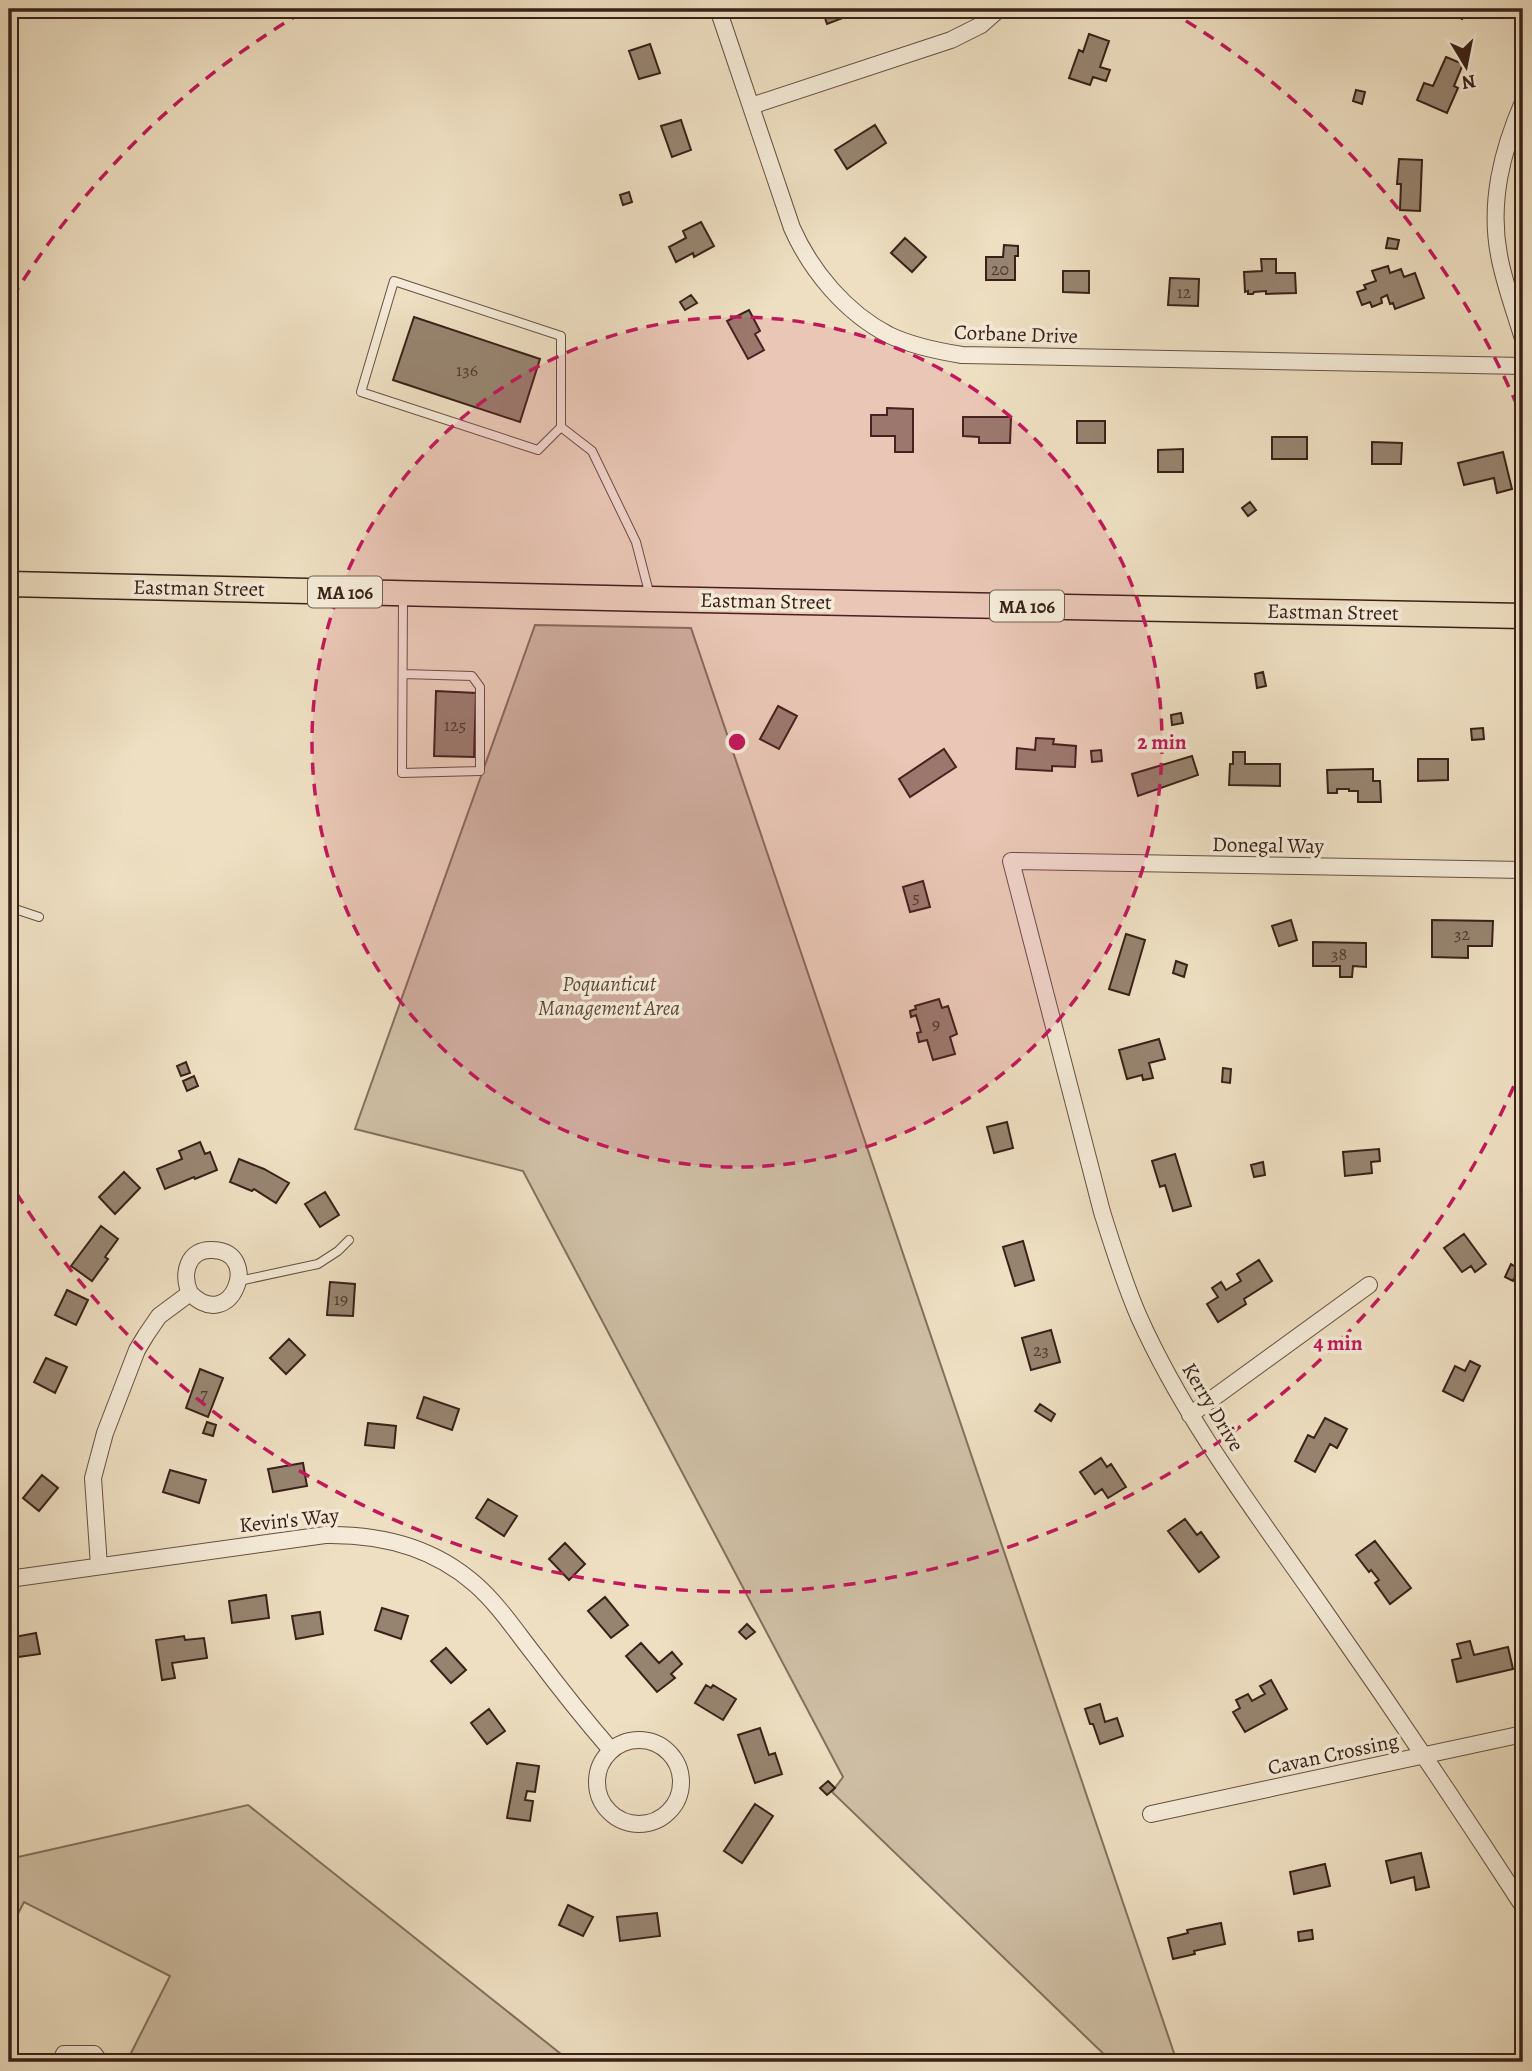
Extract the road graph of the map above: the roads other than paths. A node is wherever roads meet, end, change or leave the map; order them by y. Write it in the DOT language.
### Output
graph roads {
  1 [pos="718,9"];
  2 [pos="999,9"];
  3 [pos="1523,102"];
  4 [pos="751,106"];
  5 [pos="1523,339"];
  6 [pos="1523,366"];
  7 [pos="561,427"];
  8 [pos="9,584"];
  9 [pos="404,593"];
  10 [pos="651,599"];
  11 [pos="1523,616"];
  12 [pos="403,674"];
  13 [pos="1011,861"];
  14 [pos="1523,870"];
  15 [pos="9,908"];
  16 [pos="39,917"];
  17 [pos="349,1240"];
  18 [pos="239,1281"];
  19 [pos="1369,1284"];
  20 [pos="190,1293"];
  21 [pos="1190,1415"];
  22 [pos="99,1566"];
  23 [pos="9,1579"];
  24 [pos="1523,1734"];
  25 [pos="611,1750"];
  26 [pos="1425,1755"];
  27 [pos="1151,1814"];
  28 [pos="1523,1906"];
  29 [pos="60,2062"];
  30 [pos="100,2062"];
  1 -- 4 [label="street, Corbane Drive"];
  2 -- 4 [label="street"];
  3 -- 5 [label="street"];
  4 -- 6 [label="street, Corbane Drive"];
  7 -- 7 [label="lane"];
  7 -- 10 [label="lane"];
  8 -- 9 [label="main road, Eastman Street / MA 106"];
  9 -- 10 [label="main road, Eastman Street / MA 106"];
  9 -- 12 [label="lane"];
  10 -- 11 [label="main road, Eastman Street / MA 106"];
  12 -- 12 [label="lane"];
  13 -- 14 [label="street, Donegal Way"];
  13 -- 21 [label="street, Kerry Drive"];
  15 -- 16 [label="lane"];
  17 -- 18 [label="lane"];
  18 -- 20 [label="street"];
  18 -- 20 [label="street"];
  19 -- 21 [label="street"];
  20 -- 22 [label="street"];
  21 -- 26 [label="street, Kerry Drive"];
  22 -- 23 [label="street, Kevin's Way"];
  22 -- 25 [label="street, Kevin's Way"];
  24 -- 26 [label="street, Cavan Crossing"];
  25 -- 25 [label="street"];
  26 -- 27 [label="street, Cavan Crossing"];
  26 -- 28 [label="street, Kerry Drive"];
  29 -- 30 [label="street"];
}
